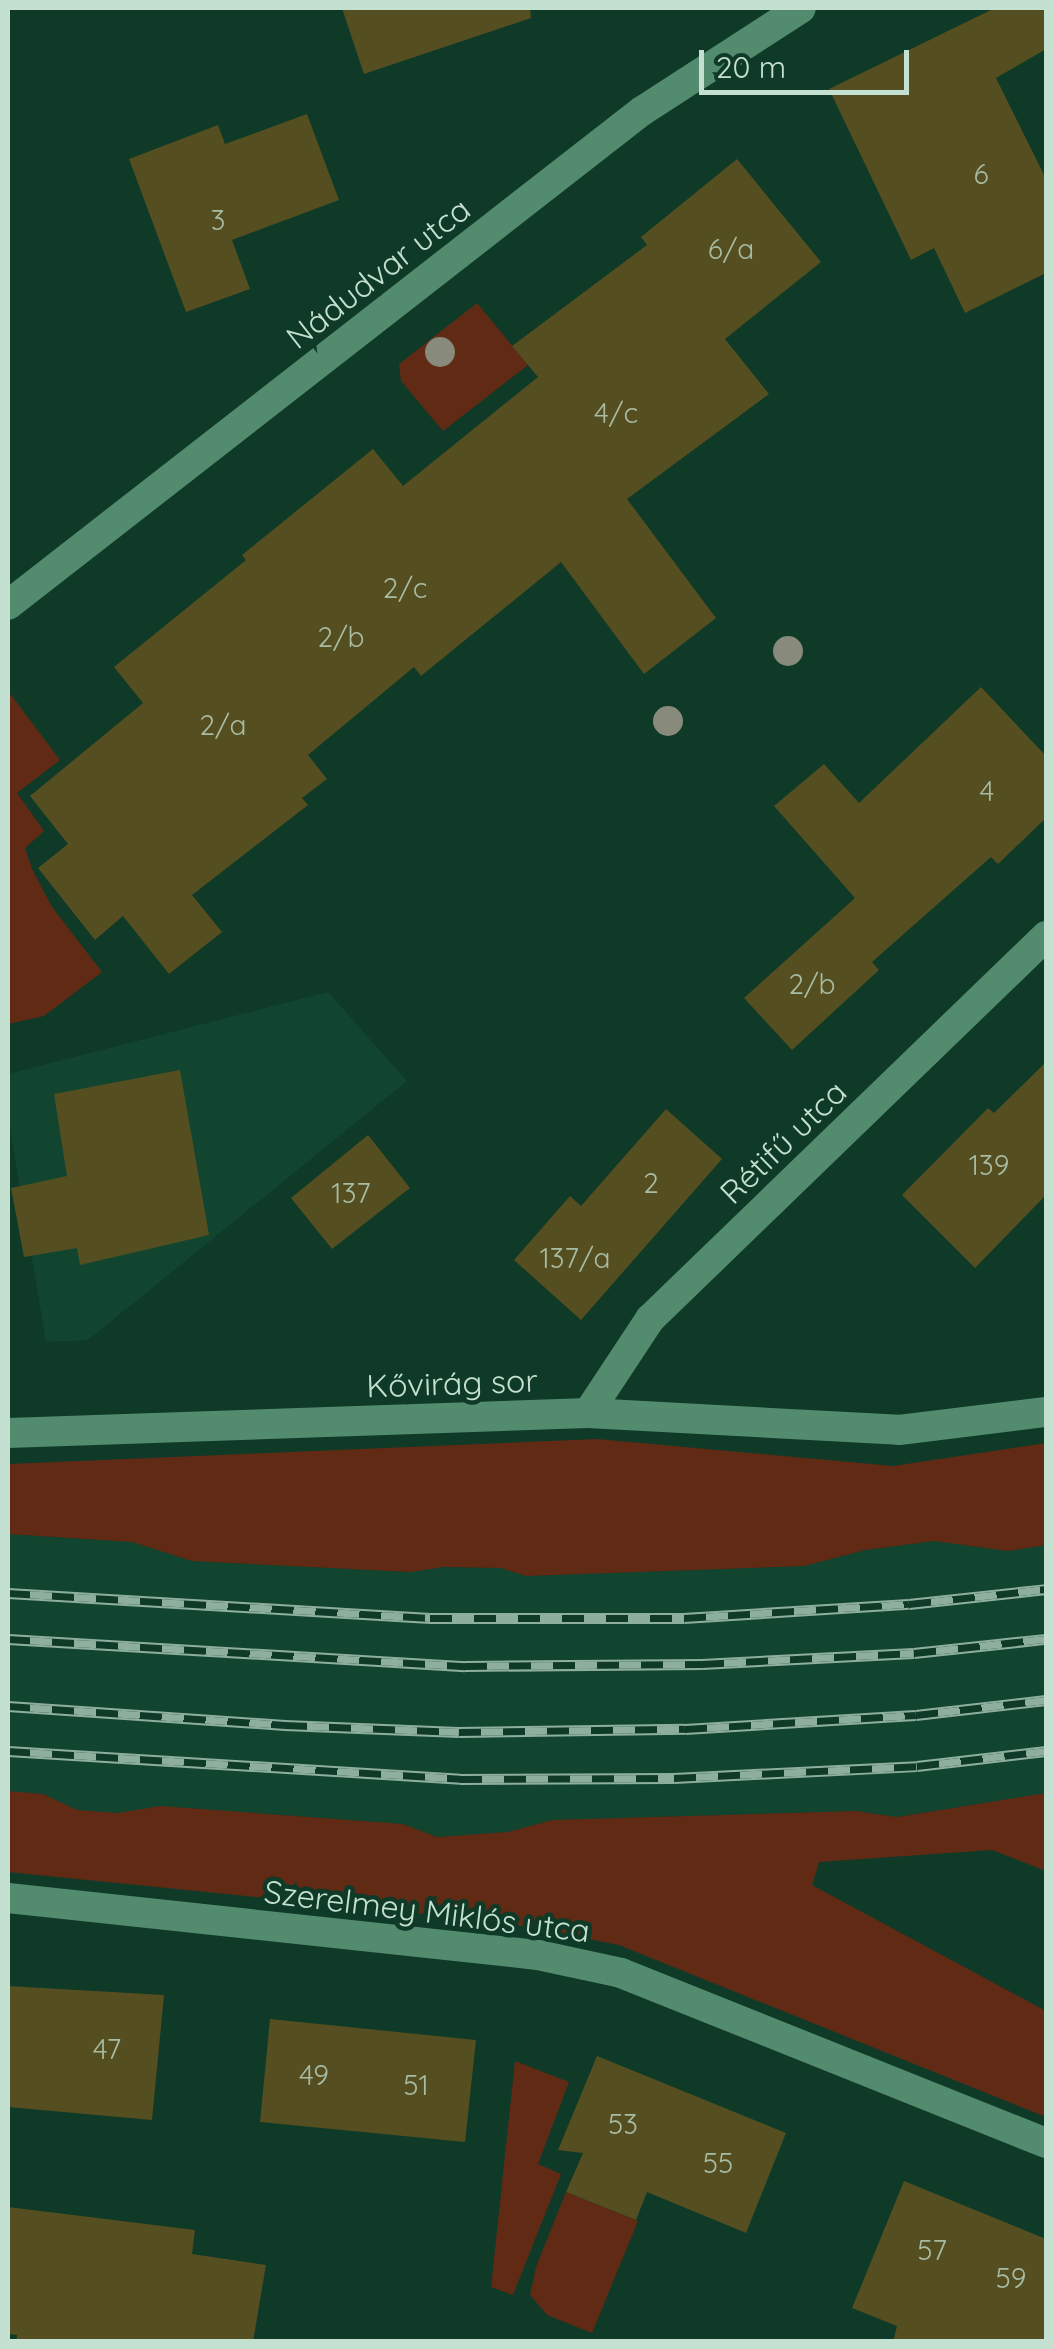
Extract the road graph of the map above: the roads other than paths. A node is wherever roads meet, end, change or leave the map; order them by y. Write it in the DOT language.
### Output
graph roads {
  1 [pos="800,8"];
  2 [pos="8,605"];
  3 [pos="1046,936"];
  4 [pos="1046,1412"];
  5 [pos="588,1414"];
  6 [pos="8,1433"];
  7 [pos="8,1898"];
  8 [pos="1046,2143"];
  1 -- 2 [label="street, Nádudvar utca"];
  3 -- 5 [label="street, Rétifű utca"];
  4 -- 5 [label="street, Kővirág sor"];
  5 -- 6 [label="street, Kővirág sor"];
  7 -- 8 [label="street, Szerelmey Miklós utca"];
}
